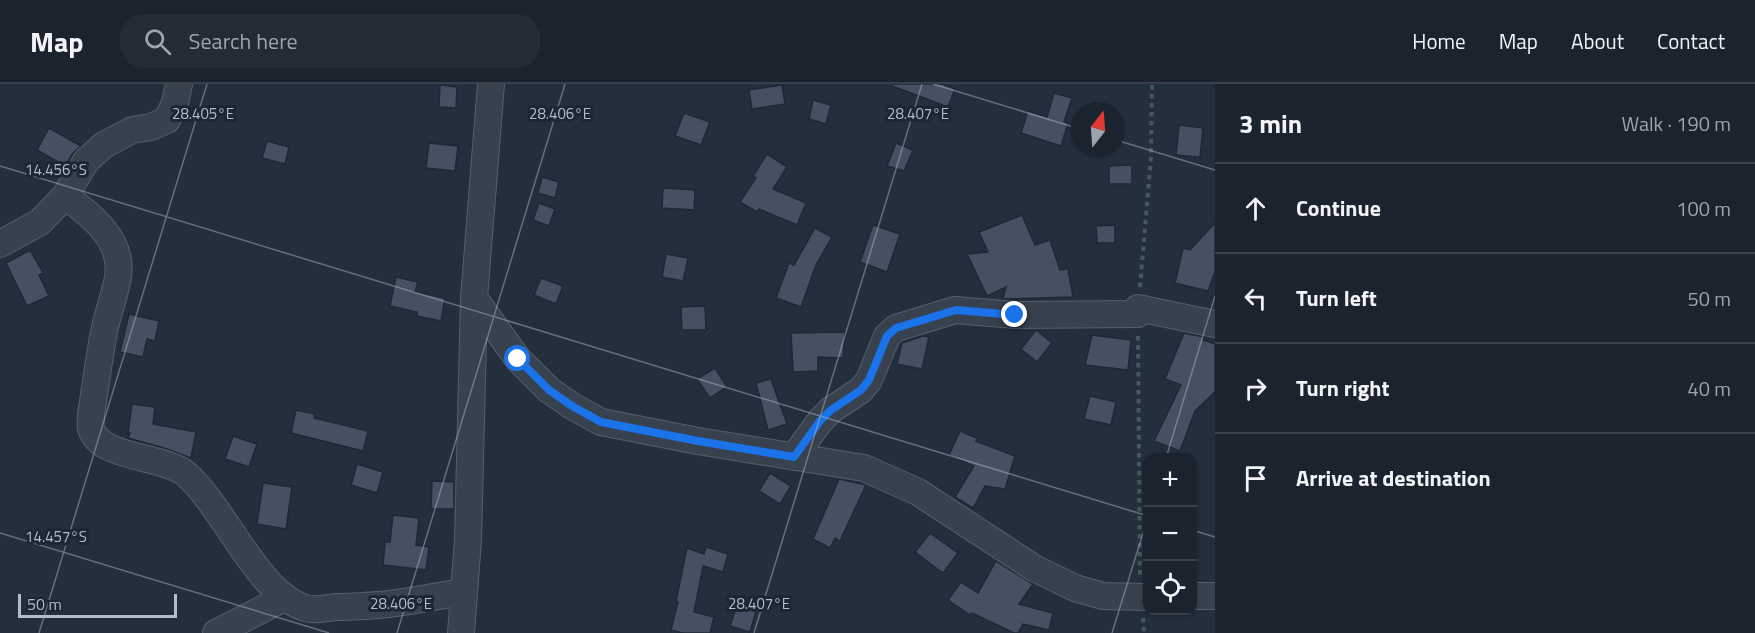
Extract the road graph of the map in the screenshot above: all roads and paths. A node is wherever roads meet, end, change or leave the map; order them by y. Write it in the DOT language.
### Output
graph roads {
  1 [pos="179,84"];
  2 [pos="491,84"];
  3 [pos="1152,84"];
  4 [pos="65,196"];
  5 [pos="0,244"];
  6 [pos="474,298"];
  7 [pos="1138,311"];
  8 [pos="1215,324"];
  9 [pos="794,457"];
  10 [pos="1143,561"];
  11 [pos="463,592"];
  12 [pos="1197,596"];
  13 [pos="1215,596"];
  14 [pos="1143,597"];
  15 [pos="284,598"];
  16 [pos="1144,615"];
  17 [pos="216,633"];
  18 [pos="461,633"];
  19 [pos="1144,633"];
  1 -- 4 [label="street"];
  2 -- 6 [label="street"];
  3 -- 7 [label="path"];
  4 -- 5 [label="street"];
  4 -- 15 [label="street"];
  6 -- 9 [label="street"];
  6 -- 11 [label="street"];
  7 -- 8 [label="street"];
  7 -- 9 [label="street"];
  7 -- 10 [label="path"];
  9 -- 14 [label="street"];
  11 -- 15 [label="street"];
  11 -- 18 [label="street"];
  12 -- 13 [label="street"];
  15 -- 17 [label="street"];
  16 -- 19 [label="path"];
}
